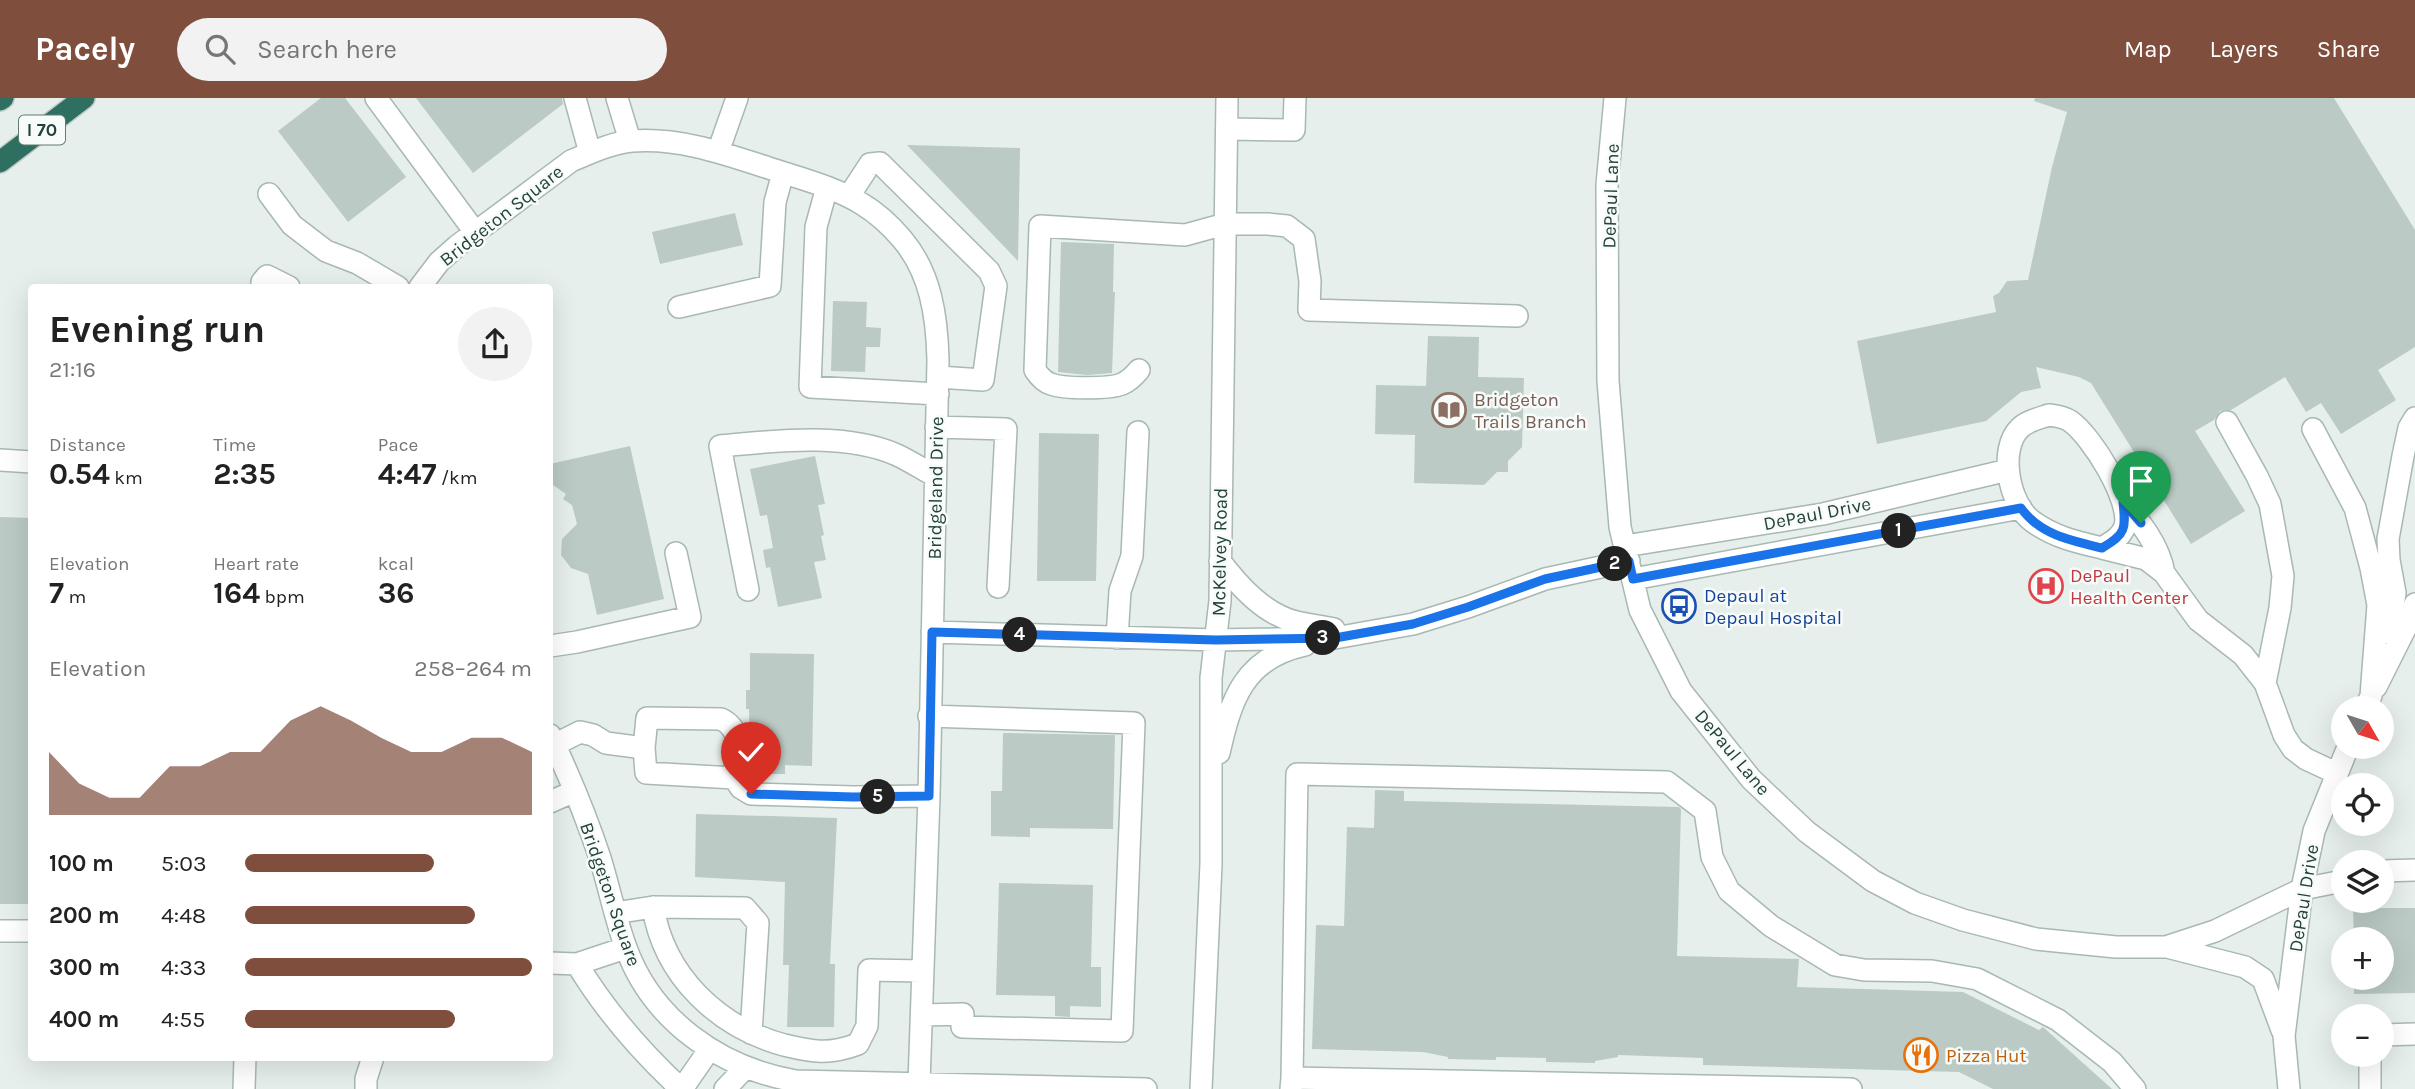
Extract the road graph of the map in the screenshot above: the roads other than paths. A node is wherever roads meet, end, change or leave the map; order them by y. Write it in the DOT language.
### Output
graph roads {
  1 [pos="84,98"];
  2 [pos="376,98"];
  3 [pos="575,98"];
  4 [pos="617,98"];
  5 [pos="737,98"];
  6 [pos="1227,98"];
  7 [pos="1295,98"];
  8 [pos="1615,98"];
  9 [pos="1227,129"];
  10 [pos="630,141"];
  11 [pos="718,152"];
  12 [pos="590,153"];
  13 [pos="0,162"];
  14 [pos="783,173"];
  15 [pos="827,187"];
  16 [pos="269,194"];
  17 [pos="849,196"];
  18 [pos="1225,225"];
  19 [pos="475,232"];
  20 [pos="262,284"];
  21 [pos="283,284"];
  22 [pos="393,284"];
  23 [pos="422,284"];
  24 [pos="679,307"];
  25 [pos="1517,316"];
  26 [pos="1139,370"];
  27 [pos="938,385"];
  28 [pos="2415,418"];
  29 [pos="2227,422"];
  30 [pos="936,427"];
  31 [pos="2313,429"];
  32 [pos="1138,432"];
  33 [pos="0,460"];
  34 [pos="28,462"];
  35 [pos="2008,470"];
  36 [pos="935,476"];
  37 [pos="2123,502"];
  38 [pos="2021,508"];
  39 [pos="2102,548"];
  40 [pos="676,553"];
  41 [pos="1220,561"];
  42 [pos="1629,562"];
  43 [pos="2164,573"];
  44 [pos="998,587"];
  45 [pos="748,590"];
  46 [pos="2415,604"];
  47 [pos="932,632"];
  48 [pos="1360,633"];
  49 [pos="1118,638"];
  50 [pos="1335,638"];
  51 [pos="1216,640"];
  52 [pos="553,646"];
  53 [pos="2265,683"];
  54 [pos="2369,696"];
  55 [pos="2370,696"];
  56 [pos="2371,696"];
  57 [pos="929,716"];
  58 [pos="553,741"];
  59 [pos="553,746"];
  60 [pos="644,748"];
  61 [pos="2342,760"];
  62 [pos="2336,772"];
  63 [pos="734,778"];
  64 [pos="575,791"];
  65 [pos="1211,793"];
  66 [pos="929,796"];
  67 [pos="553,801"];
  68 [pos="2415,870"];
  69 [pos="2394,871"];
  70 [pos="2331,883"];
  71 [pos="2302,889"];
  72 [pos="653,907"];
  73 [pos="615,913"];
  74 [pos="0,930"];
  75 [pos="28,931"];
  76 [pos="2166,947"];
  77 [pos="625,948"];
  78 [pos="553,963"];
  79 [pos="577,964"];
  80 [pos="922,971"];
  81 [pos="923,1015"];
  82 [pos="751,1033"];
  83 [pos="2415,1034"];
  84 [pos="2394,1035"];
  85 [pos="2284,1036"];
  86 [pos="709,1050"];
  87 [pos="245,1061"];
  88 [pos="372,1061"];
  89 [pos="2370,1067"];
  90 [pos="745,1068"];
  91 [pos="1292,1084"];
  92 [pos="930,1085"];
  93 [pos="1058,1088"];
  94 [pos="244,1089"];
  95 [pos="366,1089"];
  96 [pos="682,1089"];
  97 [pos="725,1089"];
  98 [pos="1146,1089"];
  99 [pos="1201,1089"];
  100 [pos="1851,1089"];
  101 [pos="2135,1089"];
  102 [pos="2289,1089"];
  103 [pos="2370,1089"];
  1 -- 13 [label="highway, I 70"];
  2 -- 19 [label="street"];
  3 -- 12 [label="street"];
  4 -- 10 [label="street"];
  5 -- 11 [label="street"];
  6 -- 9 [label="street, McKelvey Road"];
  7 -- 9 [label="street"];
  8 -- 42 [label="street, DePaul Lane"];
  9 -- 18 [label="street, McKelvey Road"];
  10 -- 11 [label="street, Bridgeland Drive"];
  10 -- 12 [label="street, Bridgeland Drive"];
  11 -- 14 [label="street, Bridgeland Drive"];
  12 -- 19 [label="street, Bridgeton Square"];
  14 -- 15 [label="street, Bridgeland Drive"];
  14 -- 24 [label="street"];
  15 -- 17 [label="street, Bridgeland Drive"];
  15 -- 27 [label="street"];
  16 -- 22 [label="street"];
  17 -- 27 [label="street, Bridgeland Drive"];
  17 -- 27 [label="street"];
  18 -- 25 [label="street"];
  18 -- 26 [label="street"];
  18 -- 41 [label="street, McKelvey Road"];
  19 -- 23 [label="street, Bridgeton Square"];
  20 -- 21 [label="street"];
  27 -- 30 [label="street, Bridgeland Drive"];
  28 -- 55 [label="street"];
  29 -- 53 [label="street"];
  30 -- 36 [label="street, Bridgeland Drive"];
  30 -- 44 [label="street"];
  31 -- 54 [label="street"];
  32 -- 49 [label="street"];
  33 -- 34 [label="street"];
  35 -- 37 [label="street"];
  35 -- 38 [label="street"];
  35 -- 42 [label="street, DePaul Drive"];
  36 -- 45 [label="street"];
  36 -- 47 [label="street, Bridgeland Drive"];
  37 -- 39 [label="street"];
  37 -- 43 [label="street"];
  38 -- 39 [label="street"];
  38 -- 42 [label="street, DePaul Drive"];
  39 -- 43 [label="street"];
  40 -- 52 [label="street"];
  41 -- 48 [label="street"];
  41 -- 51 [label="street, McKelvey Road"];
  42 -- 48 [label="street, DePaul Drive"];
  42 -- 76 [label="street, DePaul Lane"];
  43 -- 53 [label="street"];
  46 -- 56 [label="street"];
  47 -- 49 [label="street, DePaul Drive"];
  47 -- 57 [label="street, Bridgeland Drive"];
  48 -- 50 [label="street, DePaul Drive"];
  49 -- 51 [label="street, DePaul Drive"];
  50 -- 51 [label="street, DePaul Drive"];
  50 -- 65 [label="street"];
  51 -- 65 [label="street, McKelvey Road"];
  53 -- 62 [label="street"];
  57 -- 66 [label="street, Bridgeland Drive"];
  57 -- 81 [label="street"];
  58 -- 60 [label="street"];
  59 -- 64 [label="street, Bridgeton Square"];
  60 -- 63 [label="street"];
  60 -- 63 [label="street"];
  61 -- 62 [label="street, DePaul Drive"];
  62 -- 71 [label="street, DePaul Drive"];
  63 -- 66 [label="street"];
  64 -- 67 [label="street"];
  64 -- 73 [label="street, Bridgeton Square"];
  65 -- 99 [label="street, McKelvey Road"];
  66 -- 80 [label="street, Bridgeland Drive"];
  68 -- 69 [label="street"];
  70 -- 71 [label="street, DePaul Lane"];
  71 -- 76 [label="street, DePaul Lane"];
  71 -- 85 [label="street, DePaul Drive"];
  72 -- 73 [label="street"];
  72 -- 82 [label="street"];
  72 -- 82 [label="street"];
  73 -- 77 [label="street, Bridgeton Square"];
  74 -- 75 [label="street"];
  76 -- 85 [label="street"];
  77 -- 79 [label="street"];
  77 -- 86 [label="street, Bridgeton Square"];
  78 -- 79 [label="street"];
  79 -- 96 [label="street"];
  80 -- 81 [label="street, Bridgeland Drive"];
  80 -- 82 [label="street"];
  81 -- 92 [label="street, Bridgeland Drive"];
  83 -- 84 [label="street"];
  85 -- 102 [label="street, DePaul Drive"];
  86 -- 90 [label="street, Bridgeton Square"];
  86 -- 96 [label="street"];
  87 -- 94 [label="street"];
  88 -- 95 [label="street"];
  89 -- 103 [label="street"];
  90 -- 92 [label="street, Bridgeton Square"];
  90 -- 97 [label="street"];
  91 -- 100 [label="street"];
  91 -- 101 [label="street"];
  92 -- 93 [label="street, Bridgeton Square"];
  93 -- 98 [label="street, Bridgeton Square"];
}
